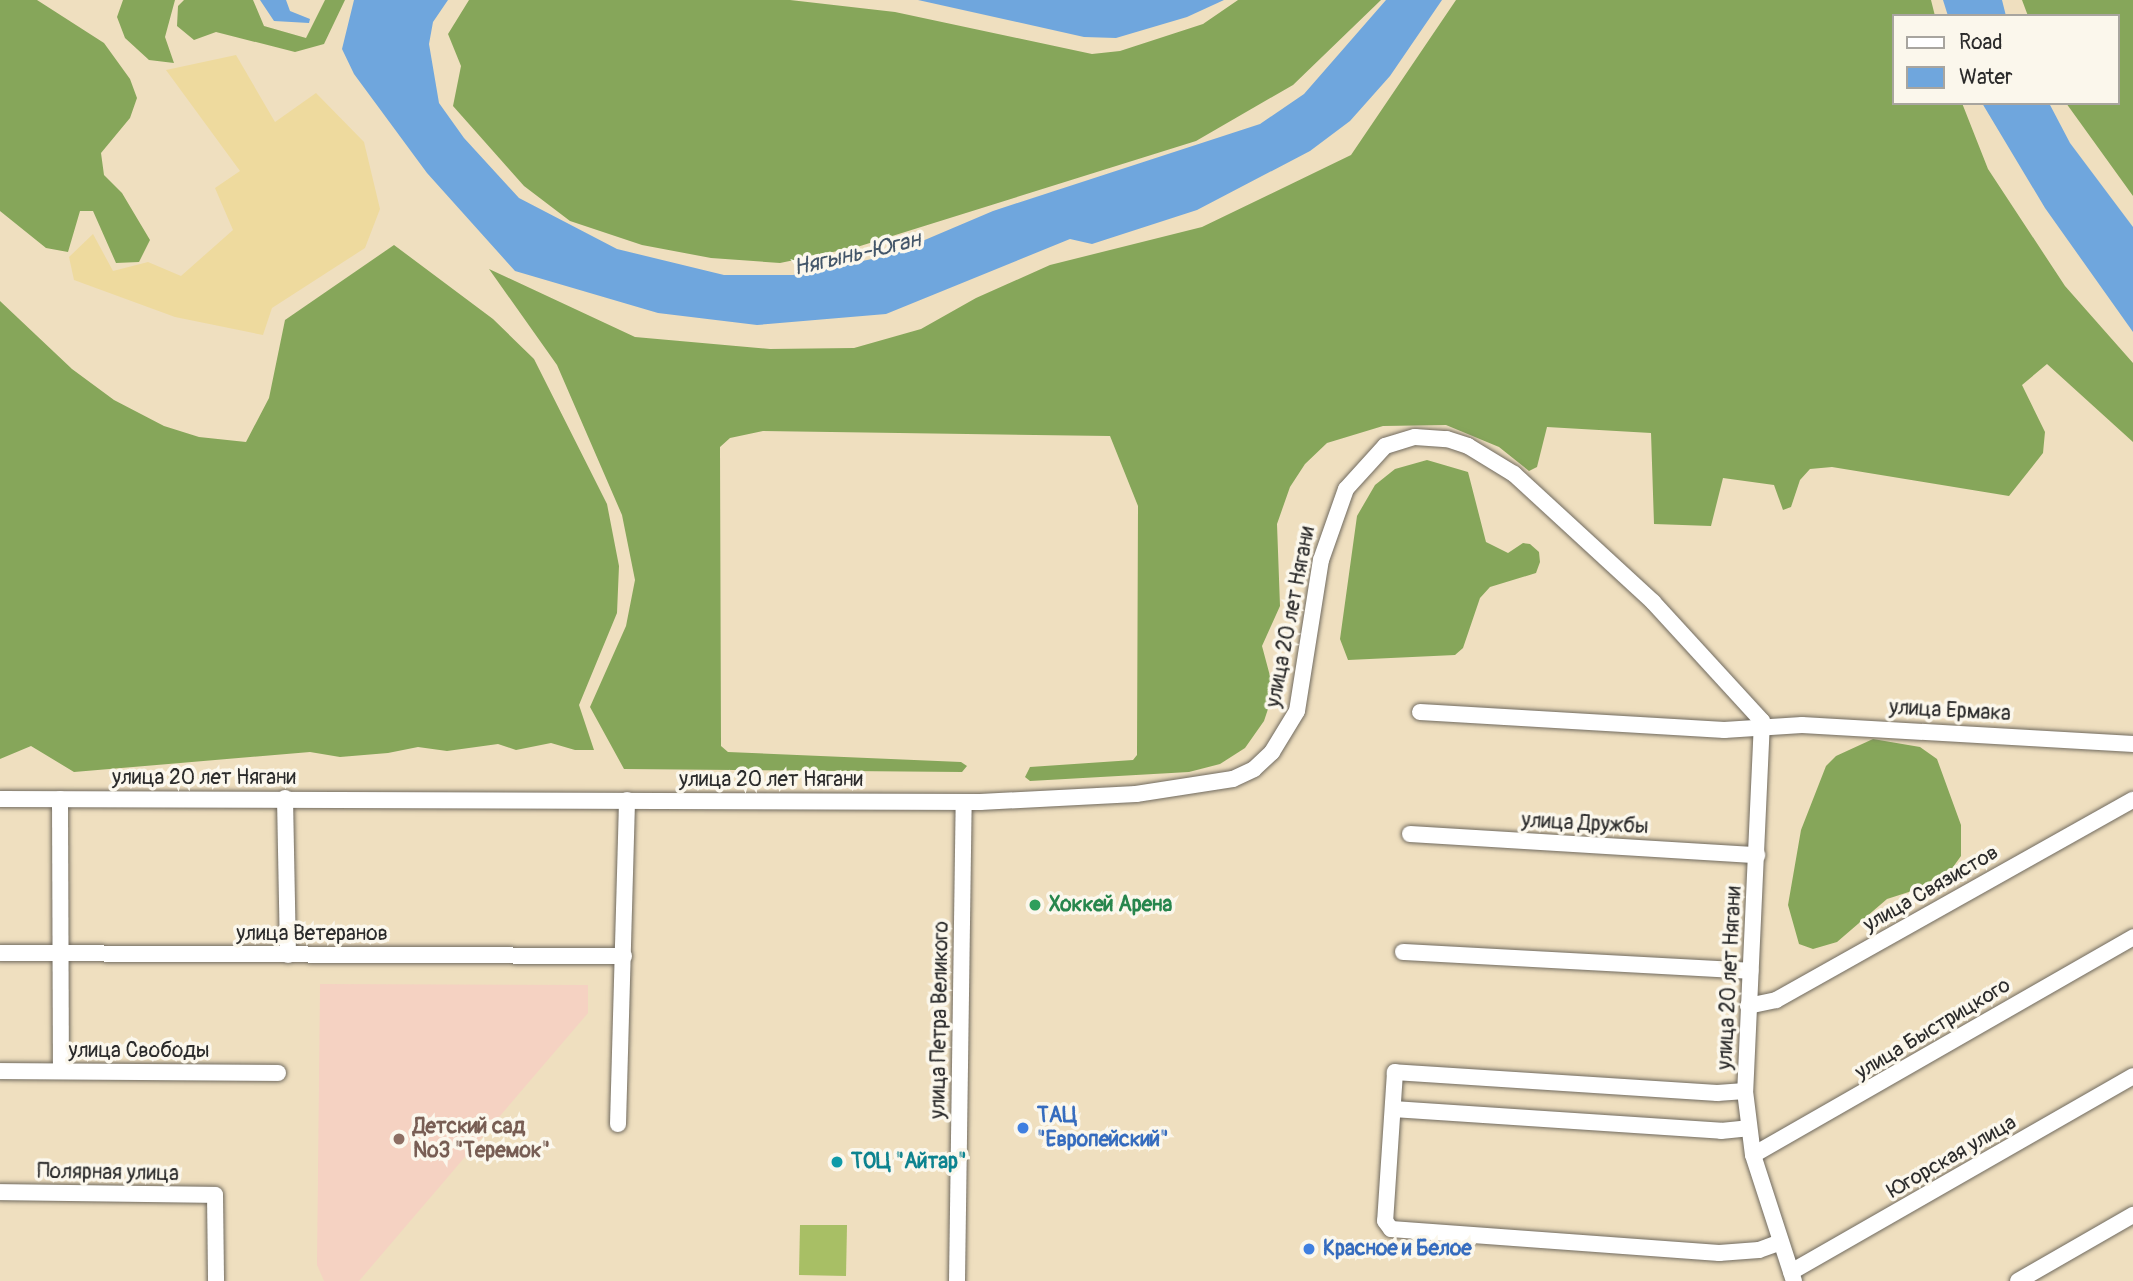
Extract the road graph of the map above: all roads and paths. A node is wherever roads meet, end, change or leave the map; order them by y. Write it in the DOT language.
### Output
graph roads {
  1 [pos="1420,712"];
  2 [pos="1764,728"];
  3 [pos="2133,744"];
  4 [pos="0,799"];
  5 [pos="60,799"];
  6 [pos="285,799"];
  7 [pos="627,800"];
  8 [pos="2133,800"];
  9 [pos="964,802"];
  10 [pos="1410,834"];
  11 [pos="1757,855"];
  12 [pos="2133,937"];
  13 [pos="1403,952"];
  14 [pos="0,953"];
  15 [pos="62,954"];
  16 [pos="288,955"];
  17 [pos="624,957"];
  18 [pos="1750,971"];
  19 [pos="1748,1006"];
  20 [pos="0,1071"];
  21 [pos="61,1071"];
  22 [pos="278,1073"];
  23 [pos="2133,1076"];
  24 [pos="1745,1091"];
  25 [pos="1393,1109"];
  26 [pos="618,1124"];
  27 [pos="1748,1128"];
  28 [pos="1753,1155"];
  29 [pos="0,1192"];
  30 [pos="2133,1215"];
  31 [pos="1781,1242"];
  32 [pos="1792,1276"];
  33 [pos="216,1281"];
  34 [pos="957,1281"];
  35 [pos="2018,1281"];
  1 -- 2 [label="street, улица Ермака"];
  2 -- 3 [label="street, улица Ермака"];
  2 -- 9 [label="street, улица 20 лет Нягани"];
  2 -- 11 [label="street, улица 20 лет Нягани"];
  4 -- 5 [label="street, улица 20 лет Нягани"];
  5 -- 6 [label="street, улица 20 лет Нягани"];
  5 -- 15 [label="street"];
  6 -- 7 [label="street, улица 20 лет Нягани"];
  6 -- 16 [label="street"];
  7 -- 9 [label="street, улица 20 лет Нягани"];
  7 -- 17 [label="street"];
  8 -- 19 [label="street, улица Связистов"];
  9 -- 34 [label="street, улица Петра Великого"];
  10 -- 11 [label="street, улица Дружбы"];
  11 -- 18 [label="street, улица 20 лет Нягани"];
  12 -- 28 [label="street, улица Быстрицкого"];
  13 -- 18 [label="street"];
  14 -- 15 [label="street, улица Ветеранов"];
  15 -- 16 [label="street, улица Ветеранов"];
  15 -- 21 [label="street"];
  16 -- 17 [label="street, улица Ветеранов"];
  17 -- 26 [label="street"];
  18 -- 19 [label="street, улица 20 лет Нягани"];
  19 -- 24 [label="street, улица 20 лет Нягани"];
  20 -- 21 [label="street, улица Свободы"];
  21 -- 22 [label="street, улица Свободы"];
  23 -- 32 [label="street, Югорская улица"];
  24 -- 25 [label="street"];
  24 -- 27 [label="street, улица 20 лет Нягани"];
  25 -- 27 [label="street"];
  25 -- 31 [label="street"];
  27 -- 28 [label="street, улица 20 лет Нягани"];
  28 -- 31 [label="street, улица 20 лет Нягани"];
  29 -- 33 [label="street, Полярная улица"];
  30 -- 35 [label="street"];
  31 -- 32 [label="street, улица 20 лет Нягани"];
}
